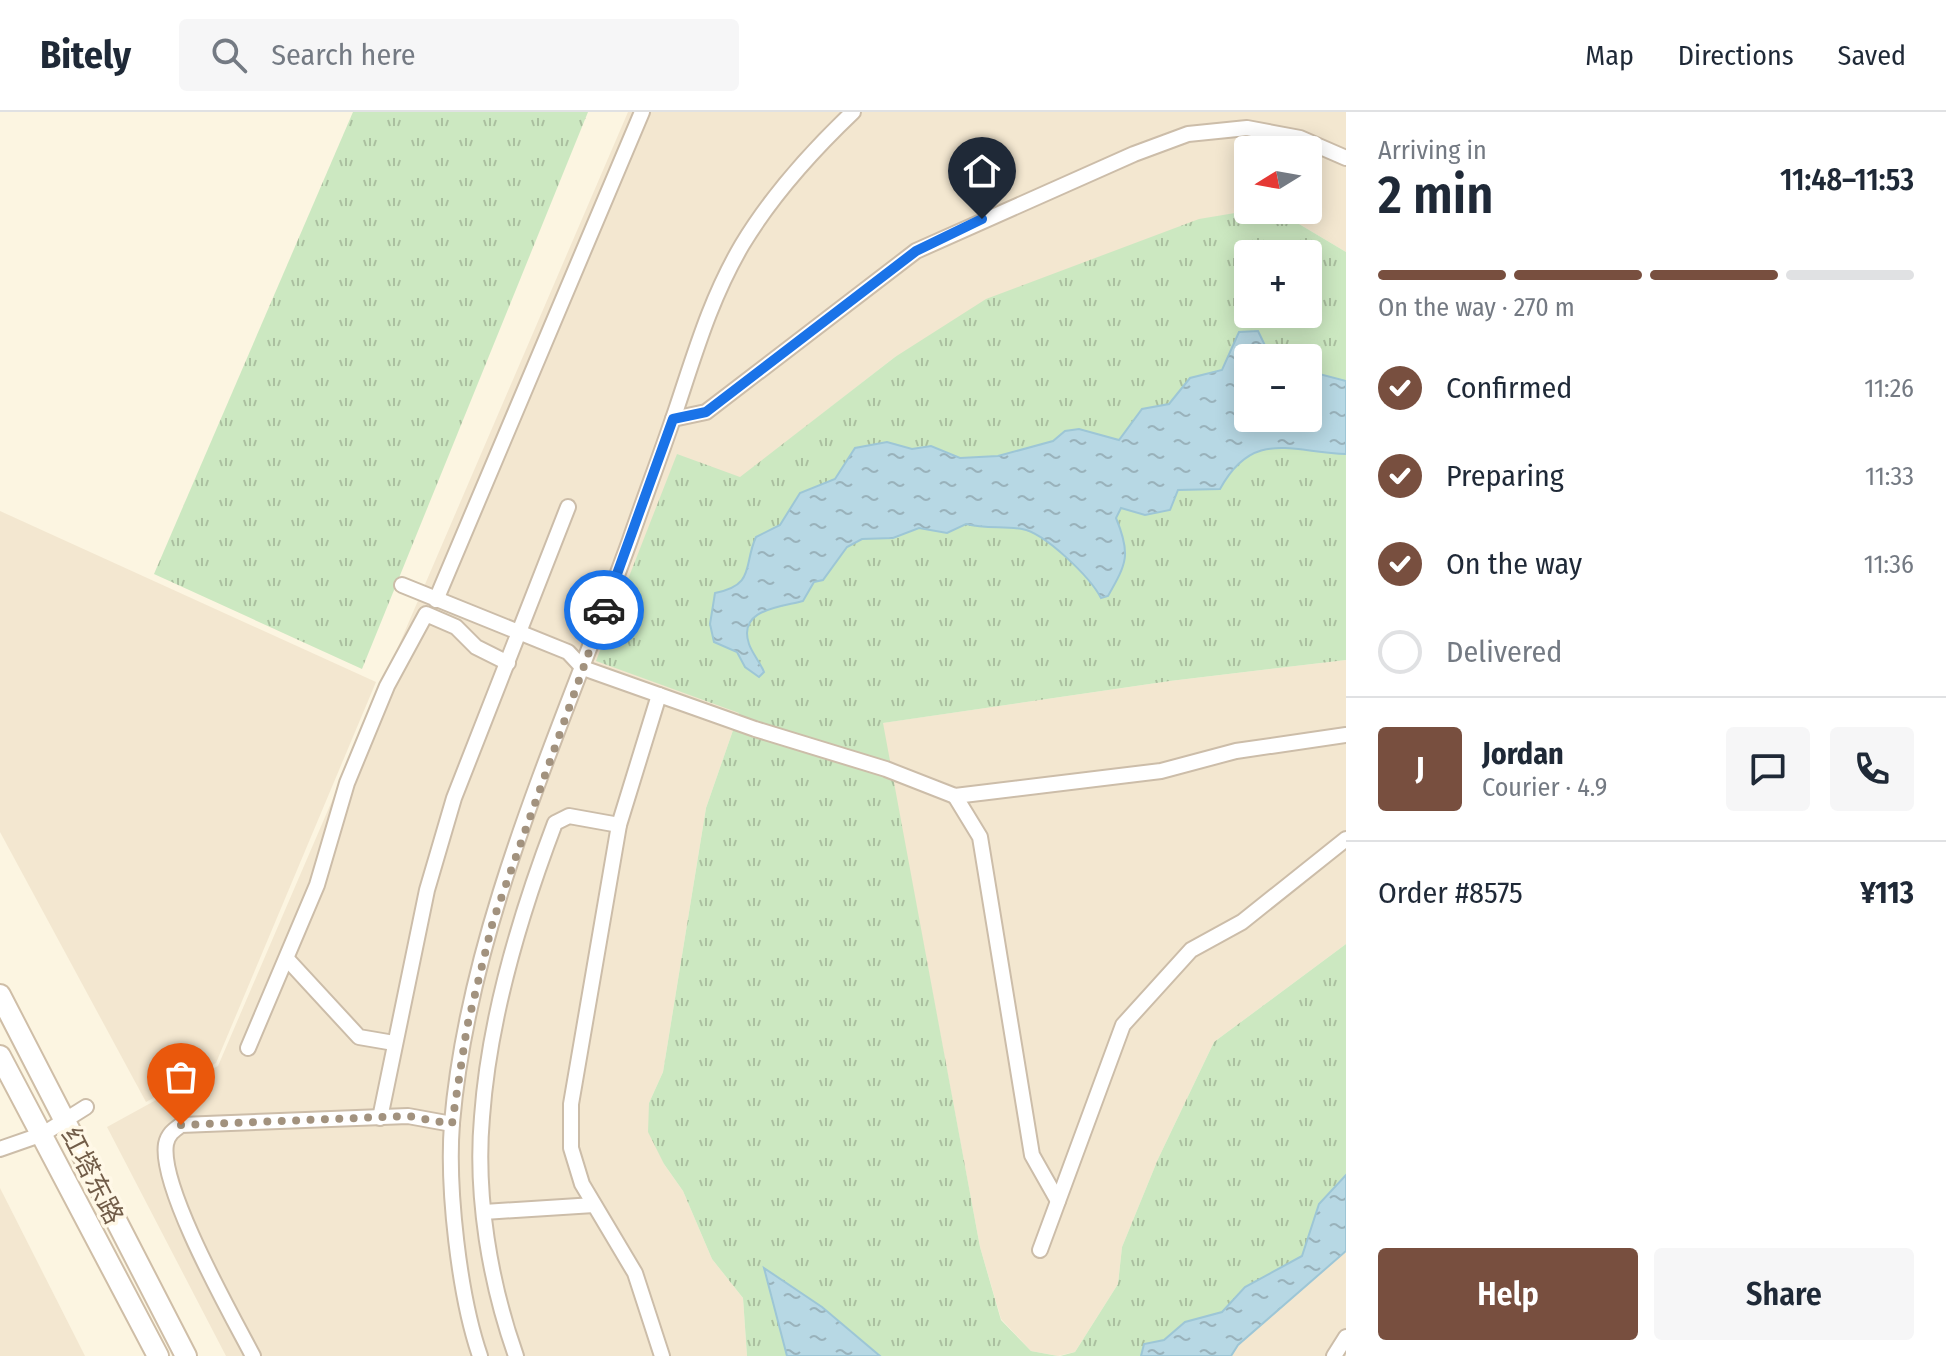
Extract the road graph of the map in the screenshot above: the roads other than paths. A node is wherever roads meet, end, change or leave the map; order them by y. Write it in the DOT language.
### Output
graph roads {
  1 [pos="642,112"];
  2 [pos="853,112"];
  3 [pos="1346,158"];
  4 [pos="673,419"];
  5 [pos="568,507"];
  6 [pos="402,585"];
  7 [pos="436,600"];
  8 [pos="520,633"];
  9 [pos="508,663"];
  10 [pos="583,668"];
  11 [pos="659,695"];
  12 [pos="1346,735"];
  13 [pos="955,796"];
  14 [pos="619,825"];
  15 [pos="1346,839"];
  16 [pos="288,960"];
  17 [pos="0,995"];
  18 [pos="394,1043"];
  19 [pos="248,1048"];
  20 [pos="0,1056"];
  21 [pos="86,1107"];
  22 [pos="380,1118"];
  23 [pos="65,1121"];
  24 [pos="452,1124"];
  25 [pos="43,1134"];
  26 [pos="0,1149"];
  27 [pos="1058,1201"];
  28 [pos="594,1205"];
  29 [pos="484,1212"];
  30 [pos="1040,1250"];
  31 [pos="1346,1337"];
  32 [pos="158,1356"];
  33 [pos="186,1356"];
  34 [pos="253,1356"];
  35 [pos="480,1356"];
  36 [pos="516,1356"];
  37 [pos="662,1356"];
  38 [pos="1334,1356"];
  1 -- 7 [label="street"];
  2 -- 4 [label="street"];
  3 -- 4 [label="street"];
  4 -- 10 [label="street"];
  5 -- 8 [label="street"];
  6 -- 7 [label="street"];
  7 -- 8 [label="street"];
  8 -- 9 [label="street"];
  8 -- 10 [label="street"];
  9 -- 16 [label="street"];
  9 -- 18 [label="street"];
  10 -- 11 [label="street"];
  10 -- 24 [label="street"];
  11 -- 13 [label="street"];
  11 -- 14 [label="street"];
  12 -- 13 [label="street"];
  13 -- 27 [label="street"];
  14 -- 28 [label="street"];
  14 -- 29 [label="street"];
  15 -- 27 [label="street"];
  16 -- 18 [label="street"];
  16 -- 19 [label="street"];
  17 -- 23 [label="main road, 红塔东路"];
  18 -- 22 [label="street"];
  20 -- 25 [label="main road, 红塔东路"];
  21 -- 23 [label="street"];
  22 -- 24 [label="street"];
  22 -- 34 [label="street"];
  23 -- 25 [label="street"];
  23 -- 33 [label="main road, 红塔东路"];
  24 -- 35 [label="street"];
  25 -- 26 [label="street"];
  25 -- 32 [label="main road, 红塔东路"];
  27 -- 30 [label="street"];
  28 -- 29 [label="street"];
  28 -- 37 [label="street"];
  29 -- 36 [label="street"];
  31 -- 38 [label="street"];
}
